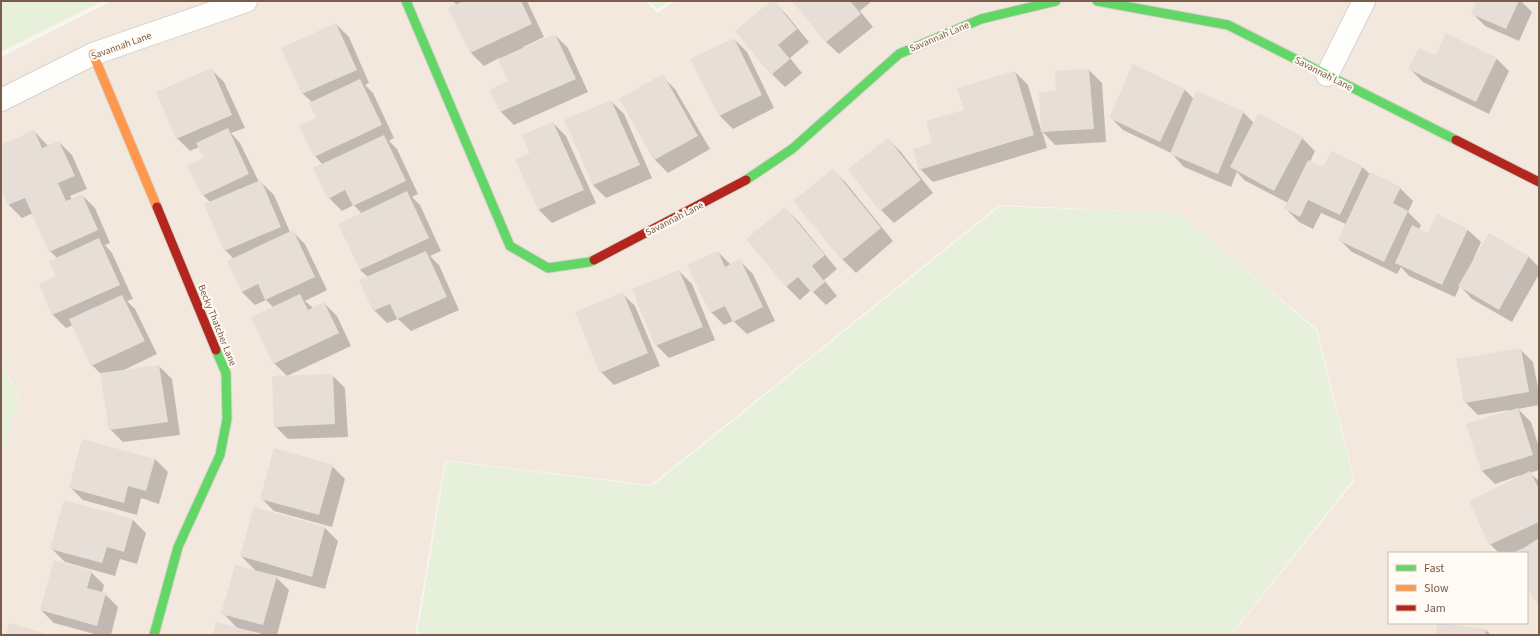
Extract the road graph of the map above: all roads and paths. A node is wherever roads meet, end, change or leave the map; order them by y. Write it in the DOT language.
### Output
graph roads {
  1 [pos="246,1"];
  2 [pos="406,1"];
  3 [pos="1056,1"];
  4 [pos="1097,1"];
  5 [pos="1364,1"];
  6 [pos="93,54"];
  7 [pos="1327,75"];
  8 [pos="1,100"];
  9 [pos="1539,182"];
  10 [pos="154,635"];
  1 -- 6 [label="street, Savannah Lane"];
  2 -- 3 [label="street, Savannah Lane"];
  4 -- 7 [label="street, Savannah Lane"];
  5 -- 7 [label="street"];
  6 -- 8 [label="street, Savannah Lane"];
  6 -- 10 [label="street, Becky Thatcher Lane"];
  7 -- 9 [label="street, Savannah Lane"];
}
